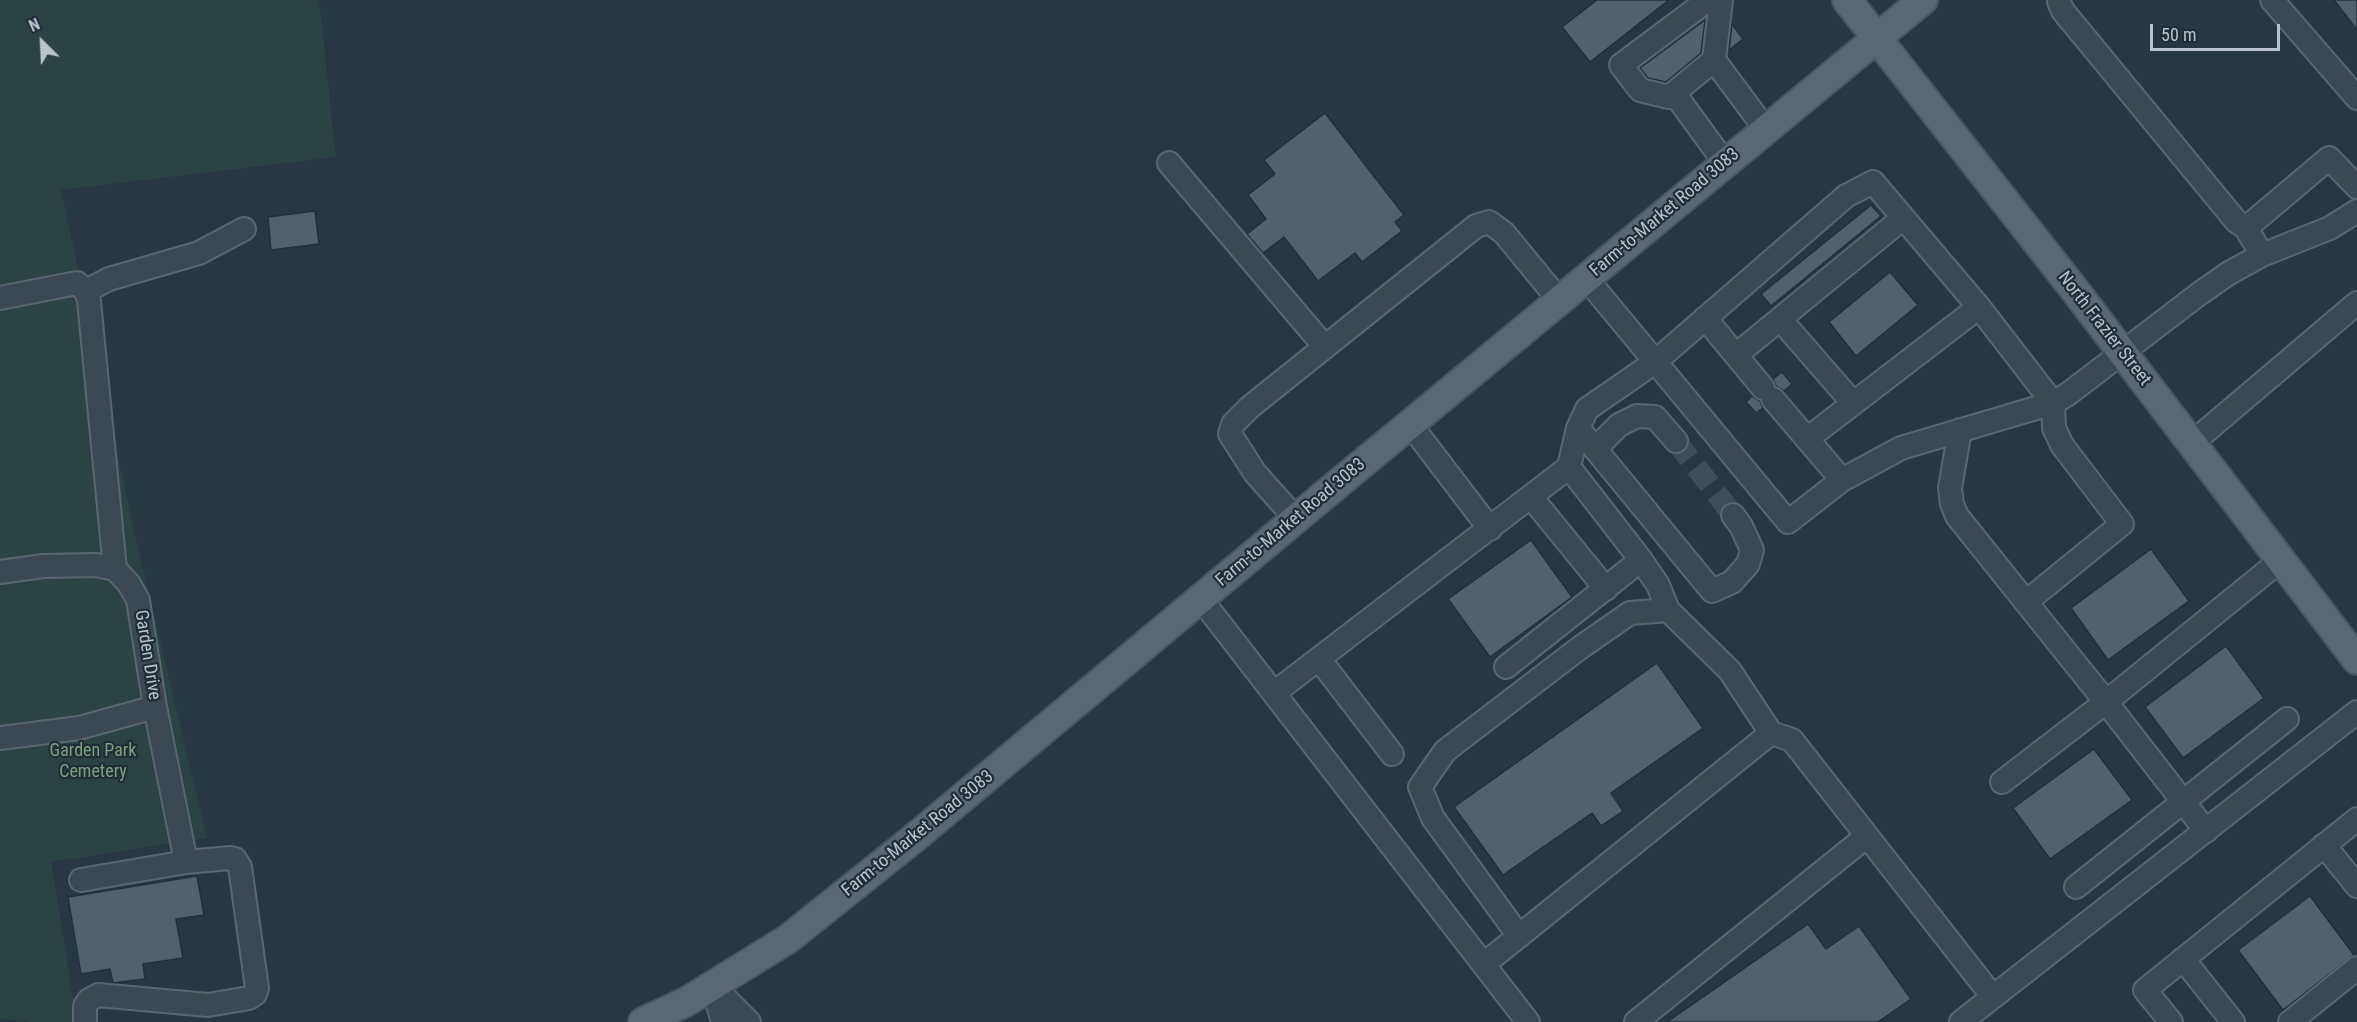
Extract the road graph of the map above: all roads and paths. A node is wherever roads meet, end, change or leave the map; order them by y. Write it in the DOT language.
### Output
graph roads {
  1 [pos="1708,0"];
  2 [pos="1721,0"];
  3 [pos="1847,0"];
  4 [pos="1923,0"];
  5 [pos="2060,0"];
  6 [pos="2272,0"];
  7 [pos="1877,38"];
  8 [pos="1714,60"];
  9 [pos="1674,93"];
  10 [pos="2357,98"];
  11 [pos="1766,130"];
  12 [pos="1169,163"];
  13 [pos="1725,163"];
  14 [pos="2357,187"];
  15 [pos="2357,211"];
  16 [pos="1903,218"];
  17 [pos="2246,228"];
  18 [pos="244,229"];
  19 [pos="2262,255"];
  20 [pos="1586,278"];
  21 [pos="86,291"];
  22 [pos="0,298"];
  23 [pos="1560,300"];
  24 [pos="2357,303"];
  25 [pos="1979,307"];
  26 [pos="1706,318"];
  27 [pos="1780,319"];
  28 [pos="1325,347"];
  29 [pos="2121,351"];
  30 [pos="1736,355"];
  31 [pos="1655,362"];
  32 [pos="1853,403"];
  33 [pos="2053,403"];
  34 [pos="1410,424"];
  35 [pos="1578,428"];
  36 [pos="1960,430"];
  37 [pos="1807,439"];
  38 [pos="1676,441"];
  39 [pos="2192,443"];
  40 [pos="1595,449"];
  41 [pos="1569,467"];
  42 [pos="1842,480"];
  43 [pos="1531,497"];
  44 [pos="1733,515"];
  45 [pos="1296,519"];
  46 [pos="1490,529"];
  47 [pos="1641,560"];
  48 [pos="2281,560"];
  49 [pos="115,569"];
  50 [pos="0,572"];
  51 [pos="1606,589"];
  52 [pos="1201,599"];
  53 [pos="2026,602"];
  54 [pos="1668,610"];
  55 [pos="1319,659"];
  56 [pos="2357,660"];
  57 [pos="1506,667"];
  58 [pos="1274,693"];
  59 [pos="2106,702"];
  60 [pos="155,707"];
  61 [pos="2357,712"];
  62 [pos="2287,719"];
  63 [pos="1771,733"];
  64 [pos="0,738"];
  65 [pos="1392,754"];
  66 [pos="2002,782"];
  67 [pos="2183,802"];
  68 [pos="2357,819"];
  69 [pos="2206,831"];
  70 [pos="1867,836"];
  71 [pos="2324,845"];
  72 [pos="186,862"];
  73 [pos="81,880"];
  74 [pos="2357,886"];
  75 [pos="2076,887"];
  76 [pos="1519,936"];
  77 [pos="2182,960"];
  78 [pos="1484,964"];
  79 [pos="2357,968"];
  80 [pos="713,986"];
  81 [pos="1993,997"];
  82 [pos="209,1014"];
  83 [pos="85,1022"];
  84 [pos="643,1022"];
  85 [pos="723,1022"];
  86 [pos="749,1022"];
  87 [pos="1528,1022"];
  88 [pos="1636,1022"];
  89 [pos="1961,1022"];
  90 [pos="2170,1022"];
  91 [pos="2233,1022"];
  92 [pos="2290,1022"];
  1 -- 9 [label="street"];
  2 -- 8 [label="street"];
  3 -- 7 [label="main road, North Frazier Street"];
  4 -- 7 [label="main road, Farm-to-Market Road 3083"];
  5 -- 17 [label="street"];
  6 -- 10 [label="street"];
  7 -- 11 [label="main road, Farm-to-Market Road 3083"];
  7 -- 29 [label="main road, North Frazier Street"];
  8 -- 9 [label="street"];
  8 -- 11 [label="street"];
  9 -- 13 [label="street"];
  11 -- 13 [label="main road, Farm-to-Market Road 3083"];
  12 -- 28 [label="street"];
  13 -- 20 [label="main road, Farm-to-Market Road 3083"];
  14 -- 17 [label="street"];
  15 -- 19 [label="street"];
  16 -- 25 [label="street"];
  16 -- 26 [label="street"];
  16 -- 27 [label="street"];
  17 -- 19 [label="street"];
  18 -- 21 [label="street"];
  19 -- 29 [label="street"];
  20 -- 23 [label="main road, Farm-to-Market Road 3083"];
  20 -- 31 [label="street"];
  21 -- 22 [label="street"];
  21 -- 49 [label="street"];
  23 -- 28 [label="street"];
  23 -- 34 [label="main road, Farm-to-Market Road 3083"];
  24 -- 39 [label="street"];
  25 -- 32 [label="street"];
  25 -- 33 [label="street"];
  26 -- 30 [label="street"];
  26 -- 31 [label="street"];
  27 -- 30 [label="street"];
  27 -- 32 [label="street"];
  28 -- 45 [label="street"];
  29 -- 33 [label="street"];
  29 -- 39 [label="main road, North Frazier Street"];
  30 -- 37 [label="street"];
  31 -- 35 [label="street"];
  31 -- 42 [label="street"];
  32 -- 37 [label="street"];
  33 -- 36 [label="street"];
  33 -- 53 [label="street"];
  34 -- 45 [label="main road, Farm-to-Market Road 3083"];
  34 -- 46 [label="street"];
  35 -- 40 [label="street"];
  35 -- 41 [label="street"];
  36 -- 42 [label="street"];
  36 -- 53 [label="street"];
  37 -- 42 [label="street"];
  38 -- 40 [label="street"];
  39 -- 48 [label="main road, North Frazier Street"];
  40 -- 44 [label="street"];
  41 -- 43 [label="street"];
  41 -- 47 [label="street"];
  43 -- 46 [label="street"];
  43 -- 51 [label="street"];
  45 -- 52 [label="main road, Farm-to-Market Road 3083"];
  46 -- 55 [label="street"];
  47 -- 51 [label="street"];
  47 -- 54 [label="street"];
  48 -- 56 [label="main road, North Frazier Street"];
  48 -- 59 [label="street"];
  49 -- 50 [label="street"];
  49 -- 60 [label="street, Garden Drive"];
  51 -- 57 [label="street"];
  52 -- 58 [label="street"];
  52 -- 80 [label="main road, Farm-to-Market Road 3083"];
  53 -- 59 [label="street"];
  54 -- 63 [label="street"];
  54 -- 76 [label="street"];
  55 -- 58 [label="street"];
  55 -- 65 [label="street"];
  58 -- 78 [label="street"];
  59 -- 66 [label="street"];
  59 -- 67 [label="street"];
  60 -- 64 [label="street"];
  60 -- 72 [label="street, Garden Drive"];
  61 -- 69 [label="street"];
  62 -- 67 [label="street"];
  63 -- 70 [label="street"];
  63 -- 76 [label="street"];
  67 -- 69 [label="street"];
  67 -- 75 [label="street"];
  68 -- 71 [label="street"];
  69 -- 81 [label="street"];
  70 -- 81 [label="street"];
  70 -- 88 [label="street"];
  71 -- 74 [label="street"];
  71 -- 77 [label="street"];
  72 -- 73 [label="street"];
  72 -- 82 [label="street"];
  76 -- 78 [label="street"];
  77 -- 90 [label="street"];
  77 -- 91 [label="street"];
  78 -- 87 [label="street"];
  79 -- 92 [label="street"];
  80 -- 84 [label="main road, Farm-to-Market Road 3083"];
  80 -- 85 [label="street"];
  80 -- 86 [label="street"];
  81 -- 89 [label="street"];
  82 -- 83 [label="street"];
}
